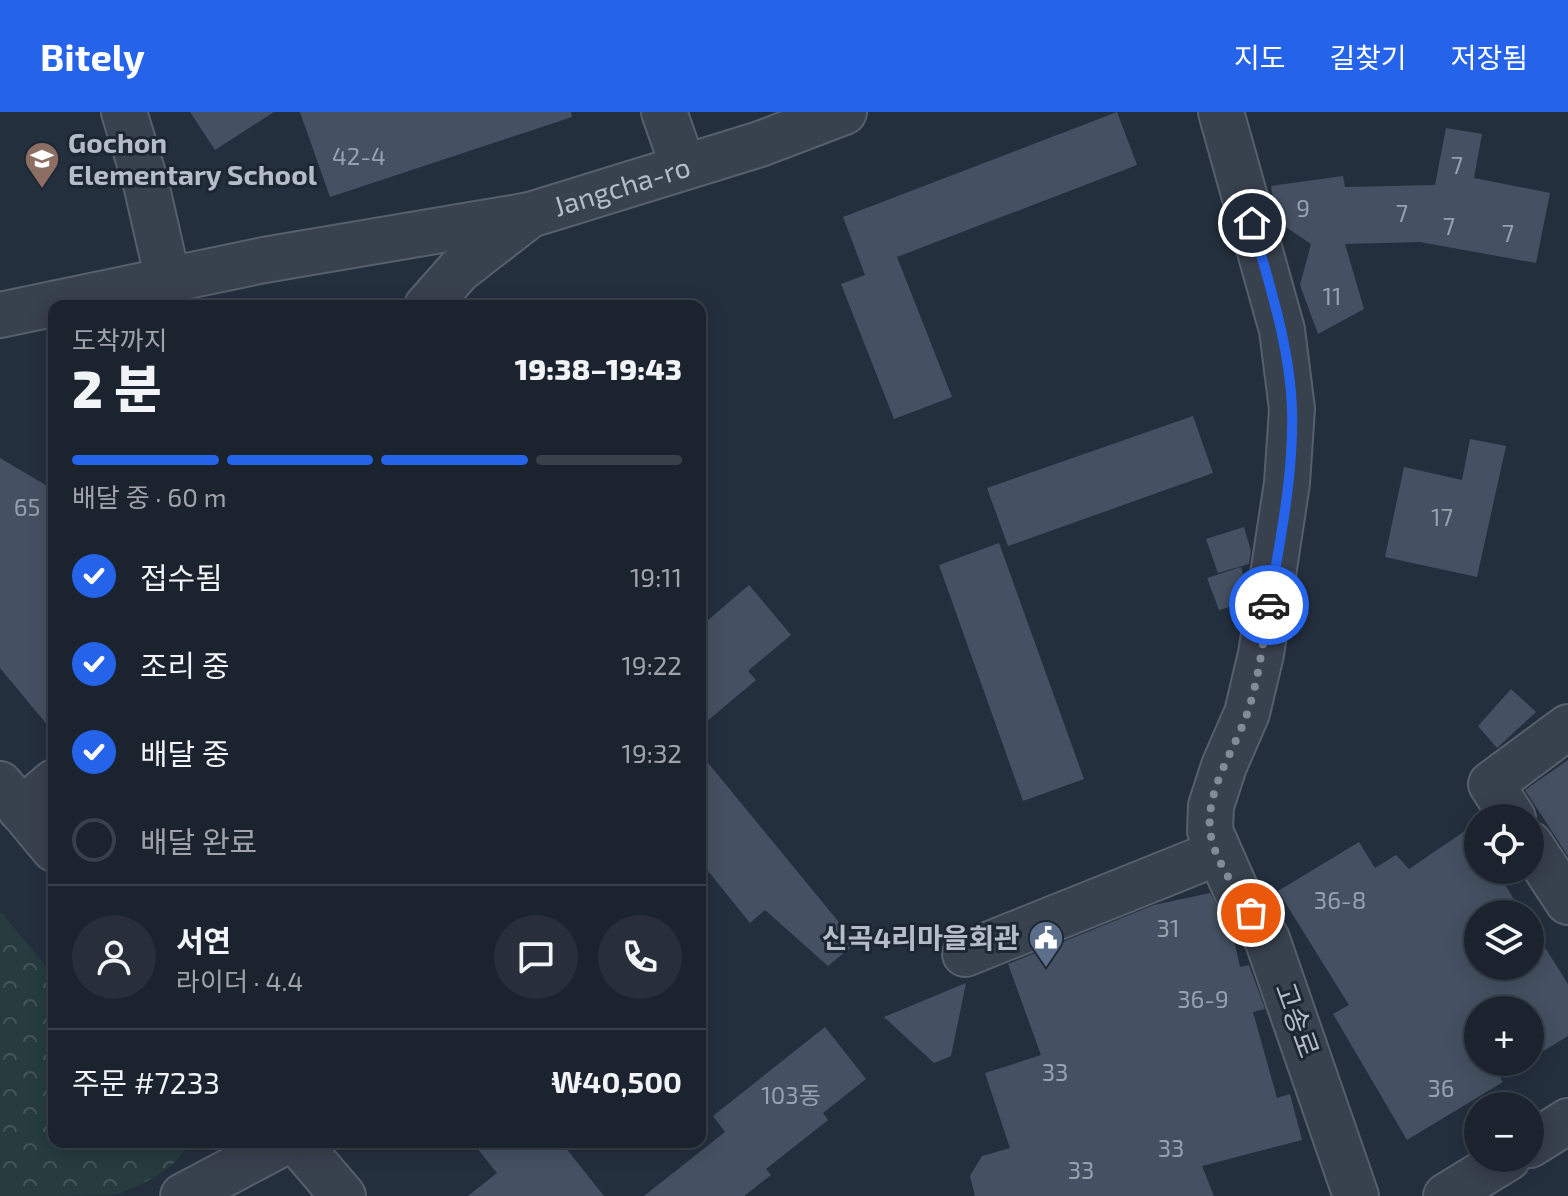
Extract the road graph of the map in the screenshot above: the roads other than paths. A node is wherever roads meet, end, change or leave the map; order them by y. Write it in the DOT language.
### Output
graph roads {
  1 [pos="124,112"];
  2 [pos="664,112"];
  3 [pos="844,112"];
  4 [pos="1221,112"];
  5 [pos="683,166"];
  6 [pos="530,215"];
  7 [pos="168,280"];
  8 [pos="72,300"];
  9 [pos="432,300"];
  10 [pos="48,305"];
  11 [pos="0,315"];
  12 [pos="1568,727"];
  13 [pos="48,784"];
  14 [pos="11,797"];
  15 [pos="1504,804"];
  16 [pos="48,842"];
  17 [pos="1217,853"];
  18 [pos="1544,865"];
  19 [pos="1568,902"];
  20 [pos="965,954"];
  21 [pos="1568,1121"];
  22 [pos="1544,1136"];
  23 [pos="274,1148"];
  24 [pos="302,1148"];
  25 [pos="1485,1172"];
  26 [pos="183,1196"];
  27 [pos="343,1196"];
  28 [pos="1356,1196"];
  29 [pos="1446,1196"];
  1 -- 7 [label="street"];
  2 -- 5 [label="street"];
  3 -- 5 [label="street, Jangcha-ro"];
  4 -- 17 [label="street"];
  5 -- 6 [label="street, Jangcha-ro"];
  6 -- 7 [label="street"];
  6 -- 9 [label="street, Jangcha-ro"];
  7 -- 8 [label="street"];
  10 -- 11 [label="street"];
  12 -- 15 [label="street"];
  13 -- 14 [label="street"];
  14 -- 16 [label="street"];
  17 -- 20 [label="street"];
  17 -- 28 [label="street, 고송로"];
  18 -- 19 [label="street"];
  21 -- 22 [label="street"];
  23 -- 26 [label="street"];
  24 -- 27 [label="street"];
  25 -- 29 [label="street"];
}
